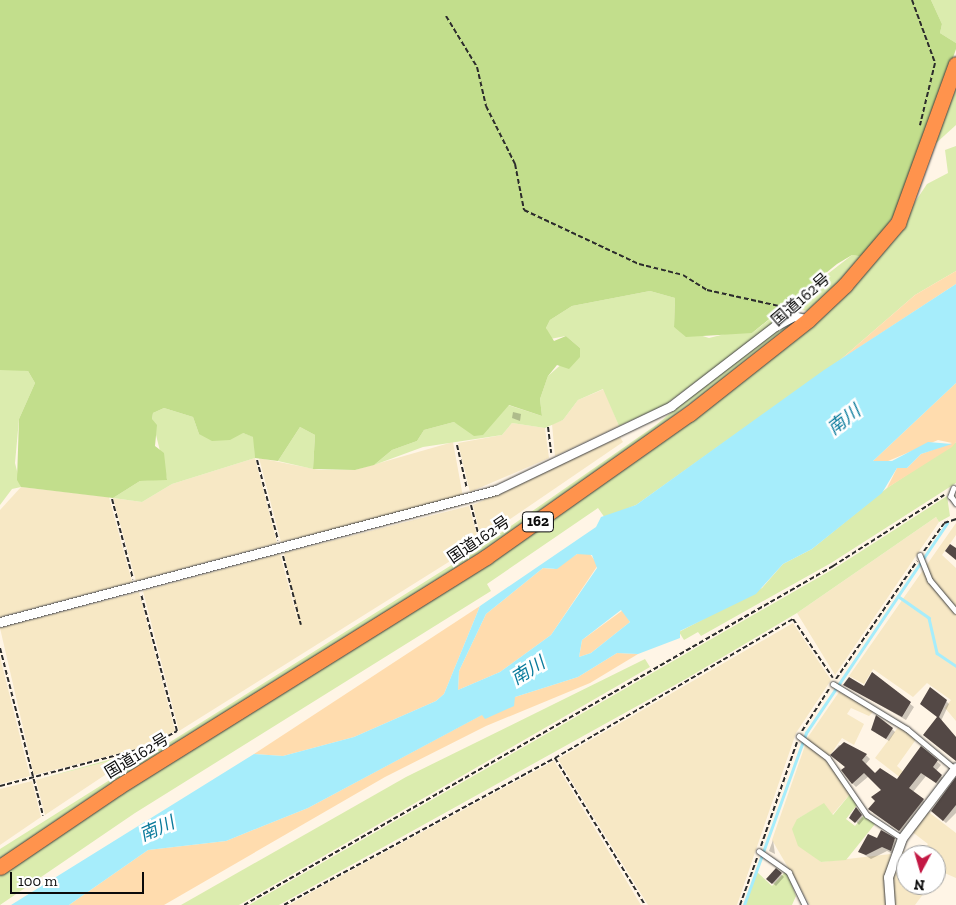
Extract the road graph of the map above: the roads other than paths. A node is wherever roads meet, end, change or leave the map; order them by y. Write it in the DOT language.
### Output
graph roads {
  1 [pos="956,64"];
  2 [pos="801,318"];
  3 [pos="954,488"];
  4 [pos="956,503"];
  5 [pos="920,555"];
  6 [pos="956,611"];
  7 [pos="0,622"];
  8 [pos="834,682"];
  9 [pos="799,736"];
  10 [pos="955,768"];
  11 [pos="902,838"];
  12 [pos="759,852"];
  13 [pos="0,867"];
  14 [pos="806,905"];
  15 [pos="890,905"];
  1 -- 2 [label="highway, 国道162号 / 162"];
  2 -- 7 [label="street"];
  2 -- 13 [label="highway, 国道162号 / 162"];
  3 -- 4 [label="lane"];
  5 -- 6 [label="lane"];
  8 -- 10 [label="lane"];
  9 -- 11 [label="lane"];
  10 -- 11 [label="street"];
  11 -- 15 [label="street"];
  12 -- 14 [label="lane"];
}
